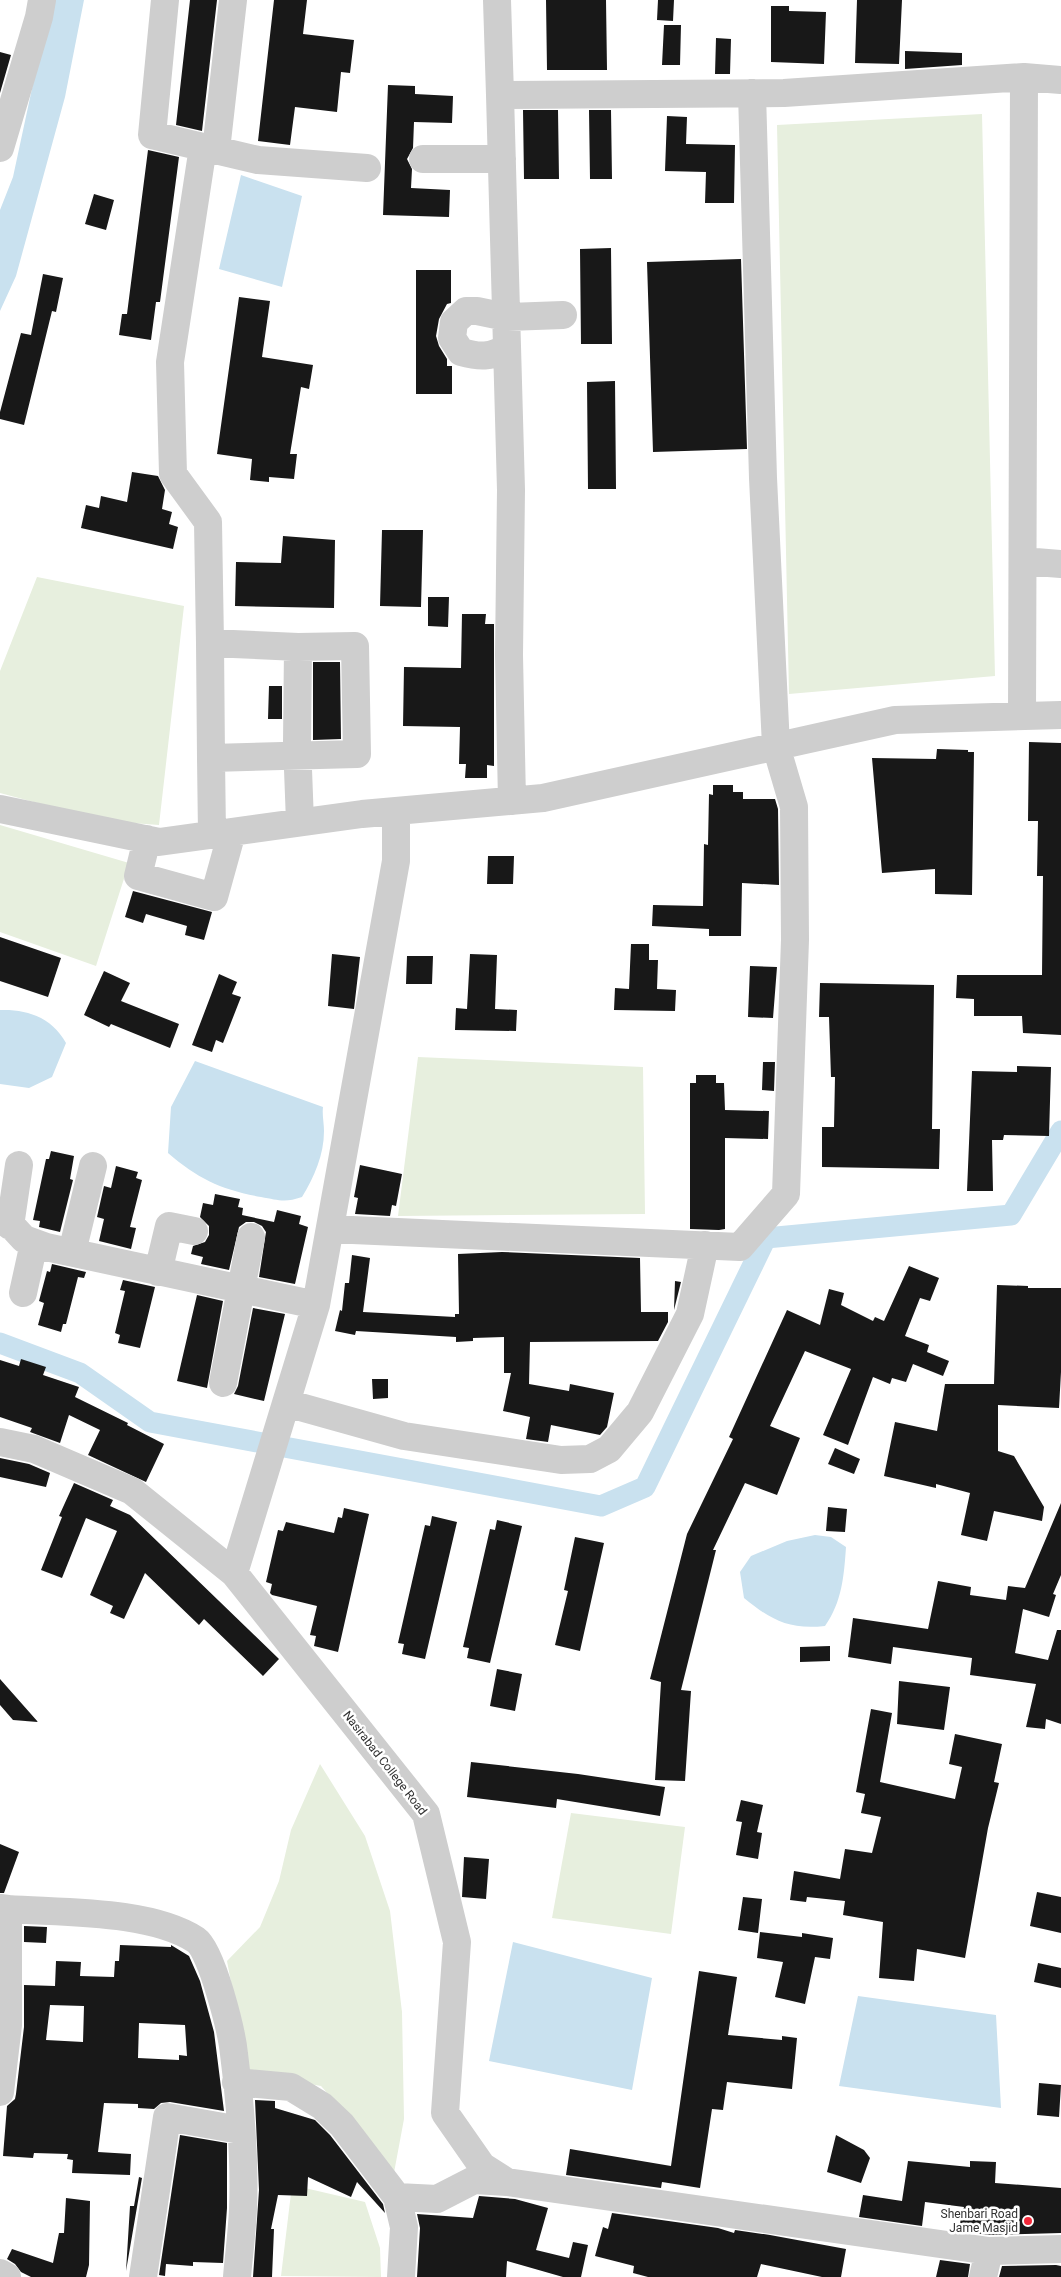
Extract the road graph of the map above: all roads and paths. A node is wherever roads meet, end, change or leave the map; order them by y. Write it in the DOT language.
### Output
graph roads {
  1 [pos="42,0"];
  2 [pos="165,0"];
  3 [pos="233,0"];
  4 [pos="497,0"];
  5 [pos="1024,77"];
  6 [pos="1061,80"];
  7 [pos="752,93"];
  8 [pos="500,95"];
  9 [pos="0,148"];
  10 [pos="210,149"];
  11 [pos="502,158"];
  12 [pos="423,159"];
  13 [pos="367,168"];
  14 [pos="563,316"];
  15 [pos="506,317"];
  16 [pos="506,347"];
  17 [pos="1022,561"];
  18 [pos="1061,564"];
  19 [pos="210,644"];
  20 [pos="298,646"];
  21 [pos="1061,715"];
  22 [pos="1022,716"];
  23 [pos="776,746"];
  24 [pos="297,757"];
  25 [pos="211,758"];
  26 [pos="512,801"];
  27 [pos="0,810"];
  28 [pos="396,811"];
  29 [pos="300,822"];
  30 [pos="222,833"];
  31 [pos="147,839"];
  32 [pos="19,1165"];
  33 [pos="93,1166"];
  34 [pos="5,1220"];
  35 [pos="330,1229"];
  36 [pos="194,1231"];
  37 [pos="251,1238"];
  38 [pos="34,1242"];
  39 [pos="705,1245"];
  40 [pos="72,1252"];
  41 [pos="158,1272"];
  42 [pos="241,1290"];
  43 [pos="23,1293"];
  44 [pos="316,1305"];
  45 [pos="223,1383"];
  46 [pos="286,1404"];
  47 [pos="0,1442"];
  48 [pos="234,1573"];
  49 [pos="4,1909"];
  50 [pos="236,2082"];
  51 [pos="0,2092"];
  52 [pos="240,2130"];
  53 [pos="507,2182"];
  54 [pos="397,2197"];
  55 [pos="1061,2249"];
  56 [pos="988,2251"];
  57 [pos="0,2273"];
  58 [pos="7,2277"];
  59 [pos="143,2277"];
  60 [pos="237,2277"];
  61 [pos="401,2277"];
  62 [pos="983,2277"];
  1 -- 9 [label="street"];
  2 -- 10 [label="street"];
  3 -- 10 [label="street"];
  4 -- 8 [label="street"];
  5 -- 6 [label="street"];
  5 -- 7 [label="street"];
  5 -- 17 [label="street"];
  7 -- 8 [label="street"];
  7 -- 23 [label="street"];
  8 -- 11 [label="street"];
  10 -- 13 [label="street"];
  10 -- 19 [label="street"];
  11 -- 12 [label="street"];
  11 -- 15 [label="street"];
  14 -- 15 [label="street"];
  15 -- 16 [label="street"];
  15 -- 16 [label="street"];
  16 -- 26 [label="street"];
  17 -- 18 [label="street"];
  17 -- 22 [label="street"];
  19 -- 20 [label="street"];
  19 -- 25 [label="street"];
  20 -- 24 [label="street"];
  20 -- 24 [label="street"];
  21 -- 22 [label="street"];
  22 -- 23 [label="street"];
  23 -- 26 [label="street"];
  23 -- 39 [label="street"];
  24 -- 25 [label="street"];
  24 -- 29 [label="street"];
  25 -- 30 [label="street"];
  26 -- 28 [label="street"];
  27 -- 31 [label="street"];
  28 -- 29 [label="street"];
  28 -- 35 [label="street"];
  29 -- 30 [label="street"];
  30 -- 31 [label="street"];
  30 -- 31 [label="street"];
  32 -- 34 [label="street"];
  33 -- 40 [label="street"];
  34 -- 38 [label="street"];
  35 -- 39 [label="street"];
  35 -- 44 [label="street"];
  36 -- 41 [label="street"];
  37 -- 42 [label="street"];
  38 -- 40 [label="street"];
  38 -- 43 [label="street"];
  39 -- 46 [label="street"];
  40 -- 41 [label="street"];
  41 -- 42 [label="street"];
  42 -- 44 [label="street"];
  42 -- 45 [label="street"];
  44 -- 46 [label="street"];
  46 -- 48 [label="street"];
  47 -- 48 [label="street, Nasirabad College Road"];
  48 -- 53 [label="street, Nasirabad College Road"];
  49 -- 50 [label="street"];
  49 -- 51 [label="street"];
  50 -- 52 [label="street"];
  50 -- 54 [label="street"];
  52 -- 59 [label="street"];
  52 -- 60 [label="street"];
  53 -- 54 [label="street"];
  53 -- 56 [label="street"];
  54 -- 61 [label="street"];
  55 -- 56 [label="street"];
  56 -- 62 [label="street"];
  57 -- 58 [label="street"];
}
